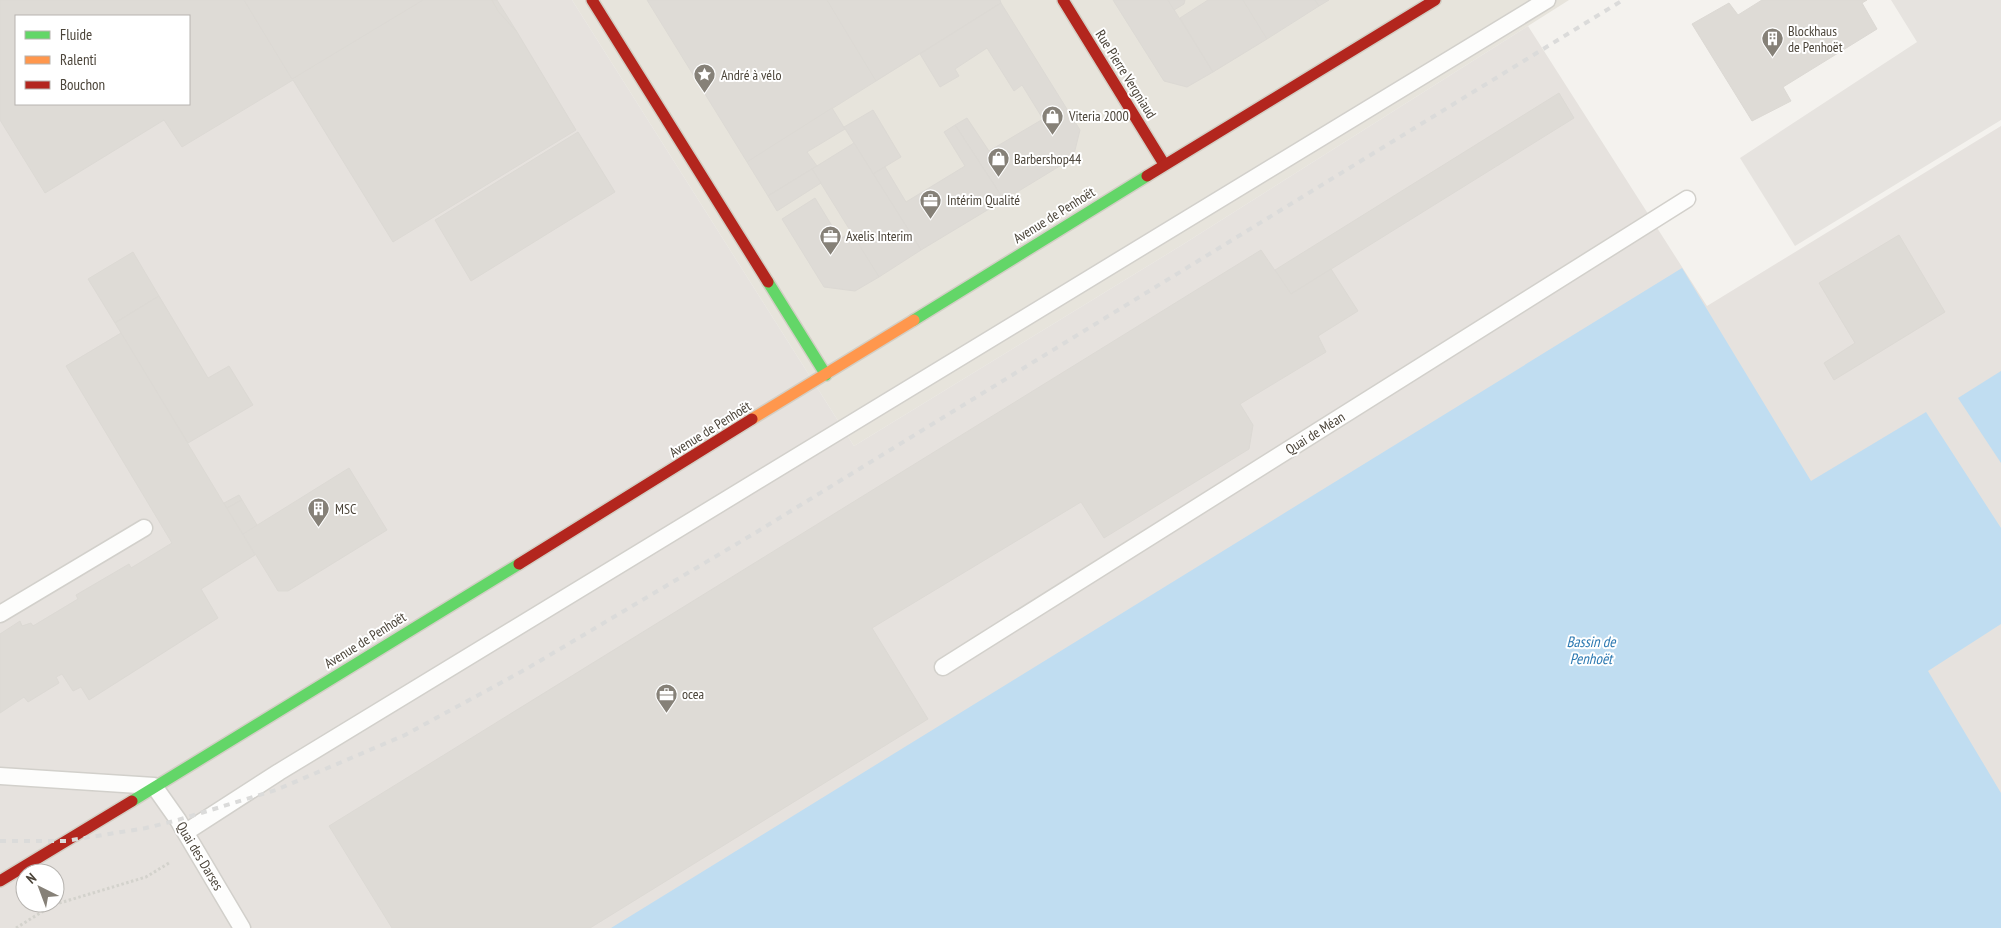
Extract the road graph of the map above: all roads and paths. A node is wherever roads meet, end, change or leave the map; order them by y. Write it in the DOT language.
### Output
graph roads {
  1 [pos="592,0"];
  2 [pos="1063,0"];
  3 [pos="1435,0"];
  4 [pos="1547,0"];
  5 [pos="1164,164"];
  6 [pos="1687,199"];
  7 [pos="826,375"];
  8 [pos="144,528"];
  9 [pos="1,612"];
  10 [pos="943,667"];
  11 [pos="0,776"];
  12 [pos="154,786"];
  13 [pos="186,832"];
  14 [pos="195,847"];
  15 [pos="0,881"];
  16 [pos="16,928"];
  17 [pos="242,928"];
  1 -- 7 [label="main road"];
  2 -- 5 [label="main road, Rue Pierre Vergniaud"];
  3 -- 5 [label="main road, Avenue de Penhoët"];
  4 -- 13 [label="lane"];
  5 -- 7 [label="main road, Avenue de Penhoët"];
  6 -- 10 [label="lane, Quai de Méan"];
  7 -- 12 [label="main road, Avenue de Penhoët"];
  8 -- 9 [label="lane"];
  11 -- 12 [label="lane"];
  12 -- 13 [label="lane, Quai des Darses"];
  12 -- 15 [label="main road, Avenue de Penhoët"];
  13 -- 14 [label="lane, Quai des Darses"];
  14 -- 16 [label="path"];
  14 -- 17 [label="lane, Quai des Darses"];
}
